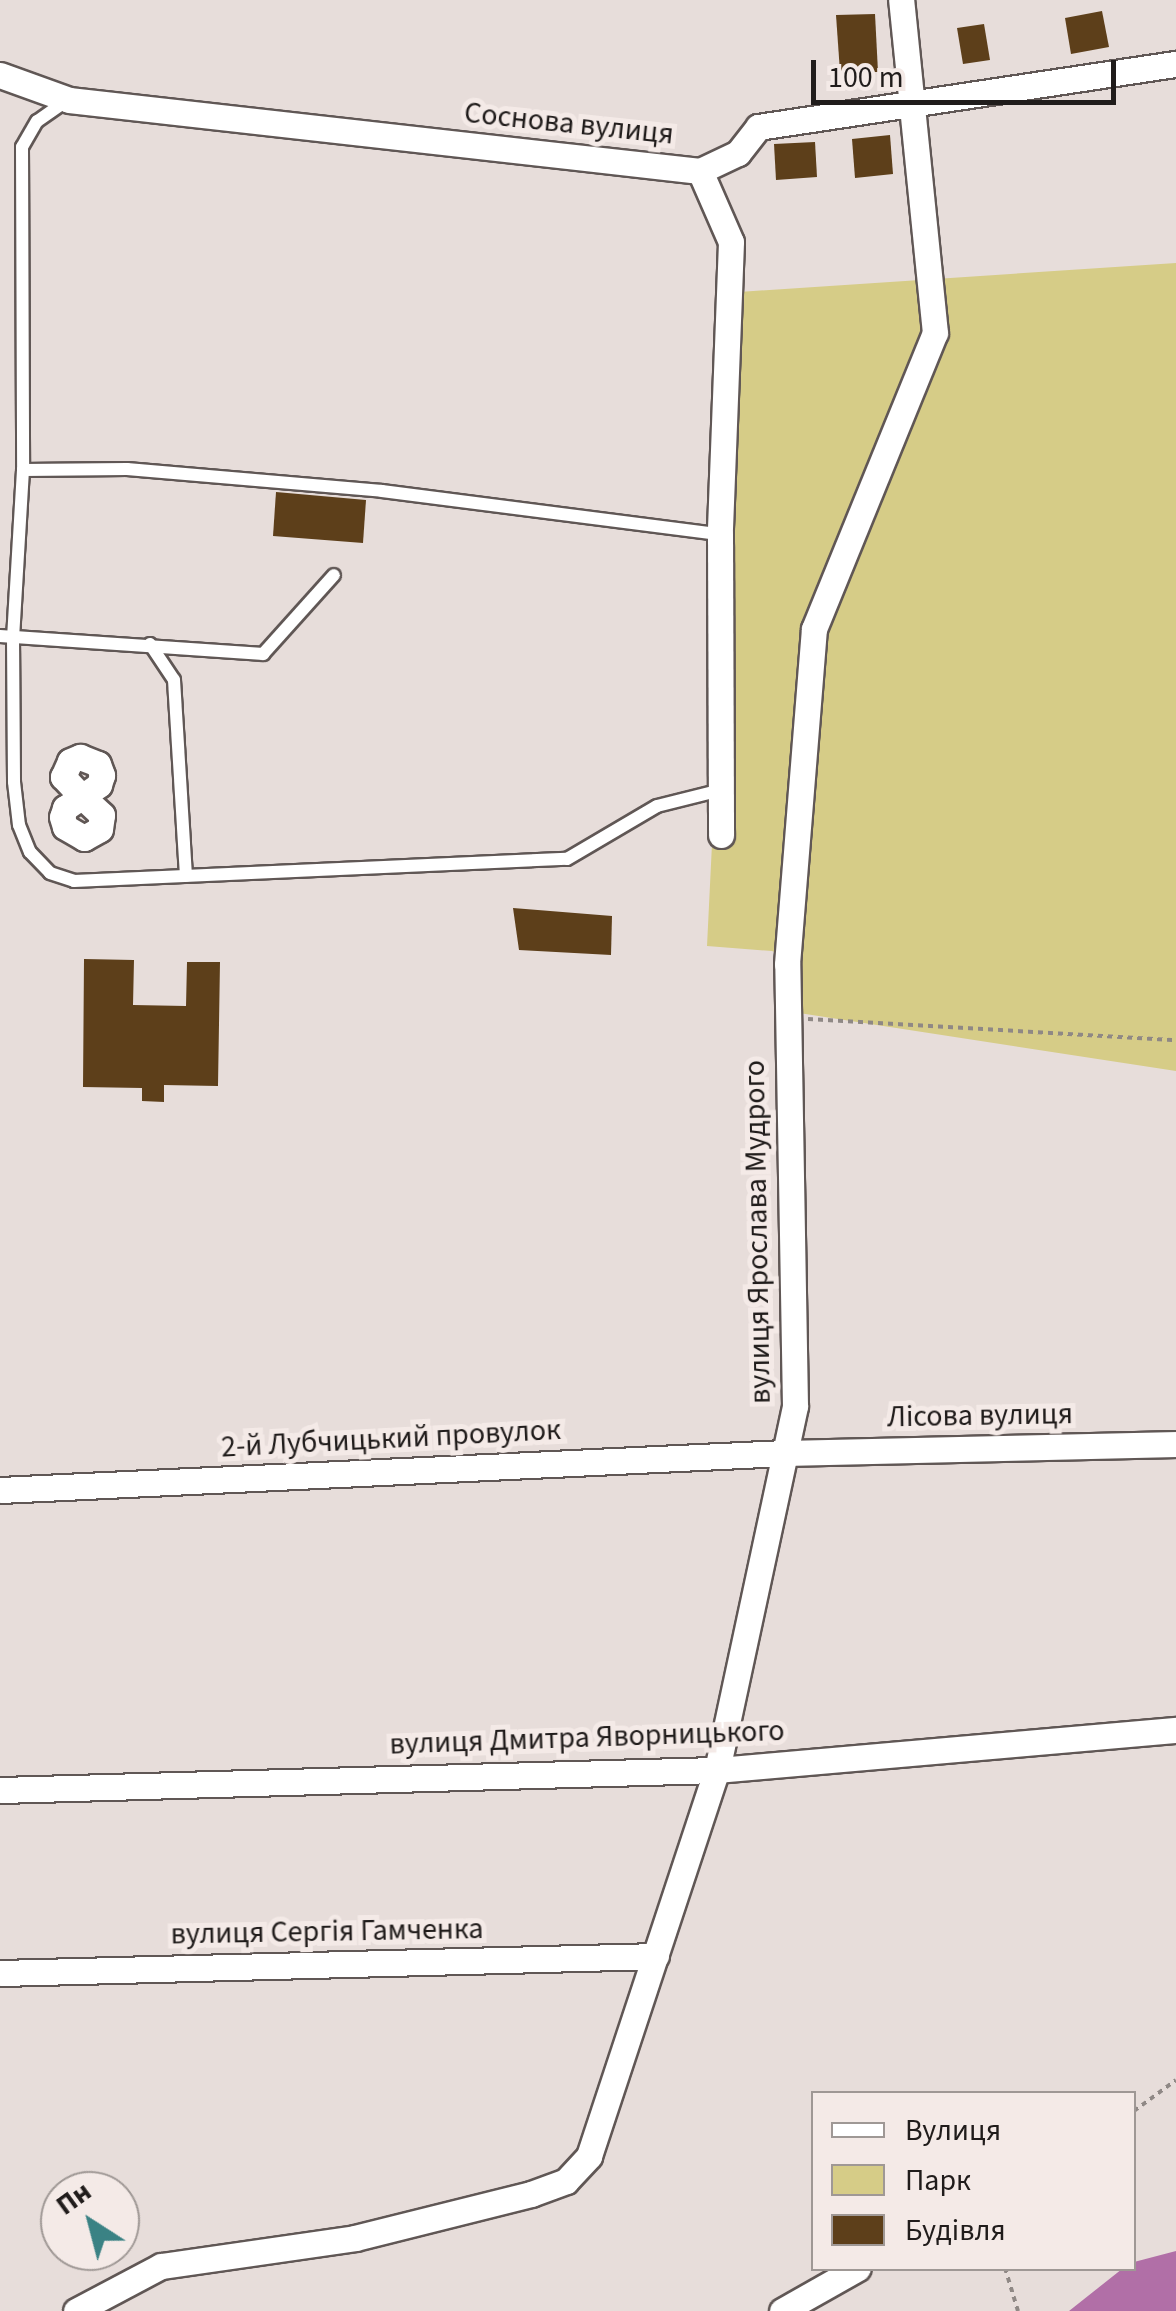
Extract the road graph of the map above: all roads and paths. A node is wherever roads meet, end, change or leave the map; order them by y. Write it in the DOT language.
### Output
graph roads {
  1 [pos="901,0"];
  2 [pos="1176,64"];
  3 [pos="0,75"];
  4 [pos="68,100"];
  5 [pos="912,105"];
  6 [pos="700,171"];
  7 [pos="23,470"];
  8 [pos="720,534"];
  9 [pos="334,575"];
  10 [pos="6,637"];
  11 [pos="150,644"];
  12 [pos="721,790"];
  13 [pos="721,835"];
  14 [pos="186,876"];
  15 [pos="788,1018"];
  16 [pos="1176,1040"];
  17 [pos="1176,1444"];
  18 [pos="786,1452"];
  19 [pos="0,1490"];
  20 [pos="1176,1730"];
  21 [pos="717,1770"];
  22 [pos="0,1790"];
  23 [pos="656,1956"];
  24 [pos="0,1973"];
  25 [pos="1176,2080"];
  26 [pos="1136,2110"];
  27 [pos="853,2271"];
  28 [pos="1005,2271"];
  29 [pos="76,2311"];
  30 [pos="782,2311"];
  31 [pos="1018,2311"];
  1 -- 5 [label="street, вулиця Ярослава Мудрого"];
  2 -- 5 [label="street, Соснова вулиця"];
  3 -- 4 [label="street, Соснова вулиця"];
  4 -- 6 [label="street, Соснова вулиця"];
  4 -- 7 [label="lane"];
  5 -- 6 [label="street, Соснова вулиця"];
  5 -- 15 [label="street, вулиця Ярослава Мудрого"];
  6 -- 8 [label="street"];
  7 -- 8 [label="lane"];
  7 -- 10 [label="lane"];
  8 -- 12 [label="street"];
  9 -- 11 [label="lane"];
  10 -- 11 [label="lane"];
  10 -- 14 [label="lane"];
  11 -- 14 [label="lane"];
  12 -- 13 [label="street"];
  12 -- 14 [label="lane"];
  15 -- 16 [label="path"];
  15 -- 18 [label="street, вулиця Ярослава Мудрого"];
  17 -- 18 [label="street, Лісова вулиця"];
  18 -- 19 [label="street, 2-й Лубчицький провулок"];
  18 -- 21 [label="street, вулиця Ярослава Мудрого"];
  20 -- 21 [label="street, вулиця Дмитра Яворницького"];
  21 -- 22 [label="street, вулиця Дмитра Яворницького"];
  21 -- 23 [label="street, вулиця Ярослава Мудрого"];
  23 -- 24 [label="street, вулиця Сергія Гамченка"];
  23 -- 29 [label="street, вулиця Ярослава Мудрого"];
  25 -- 26 [label="path"];
  27 -- 30 [label="street"];
  28 -- 31 [label="path"];
}
